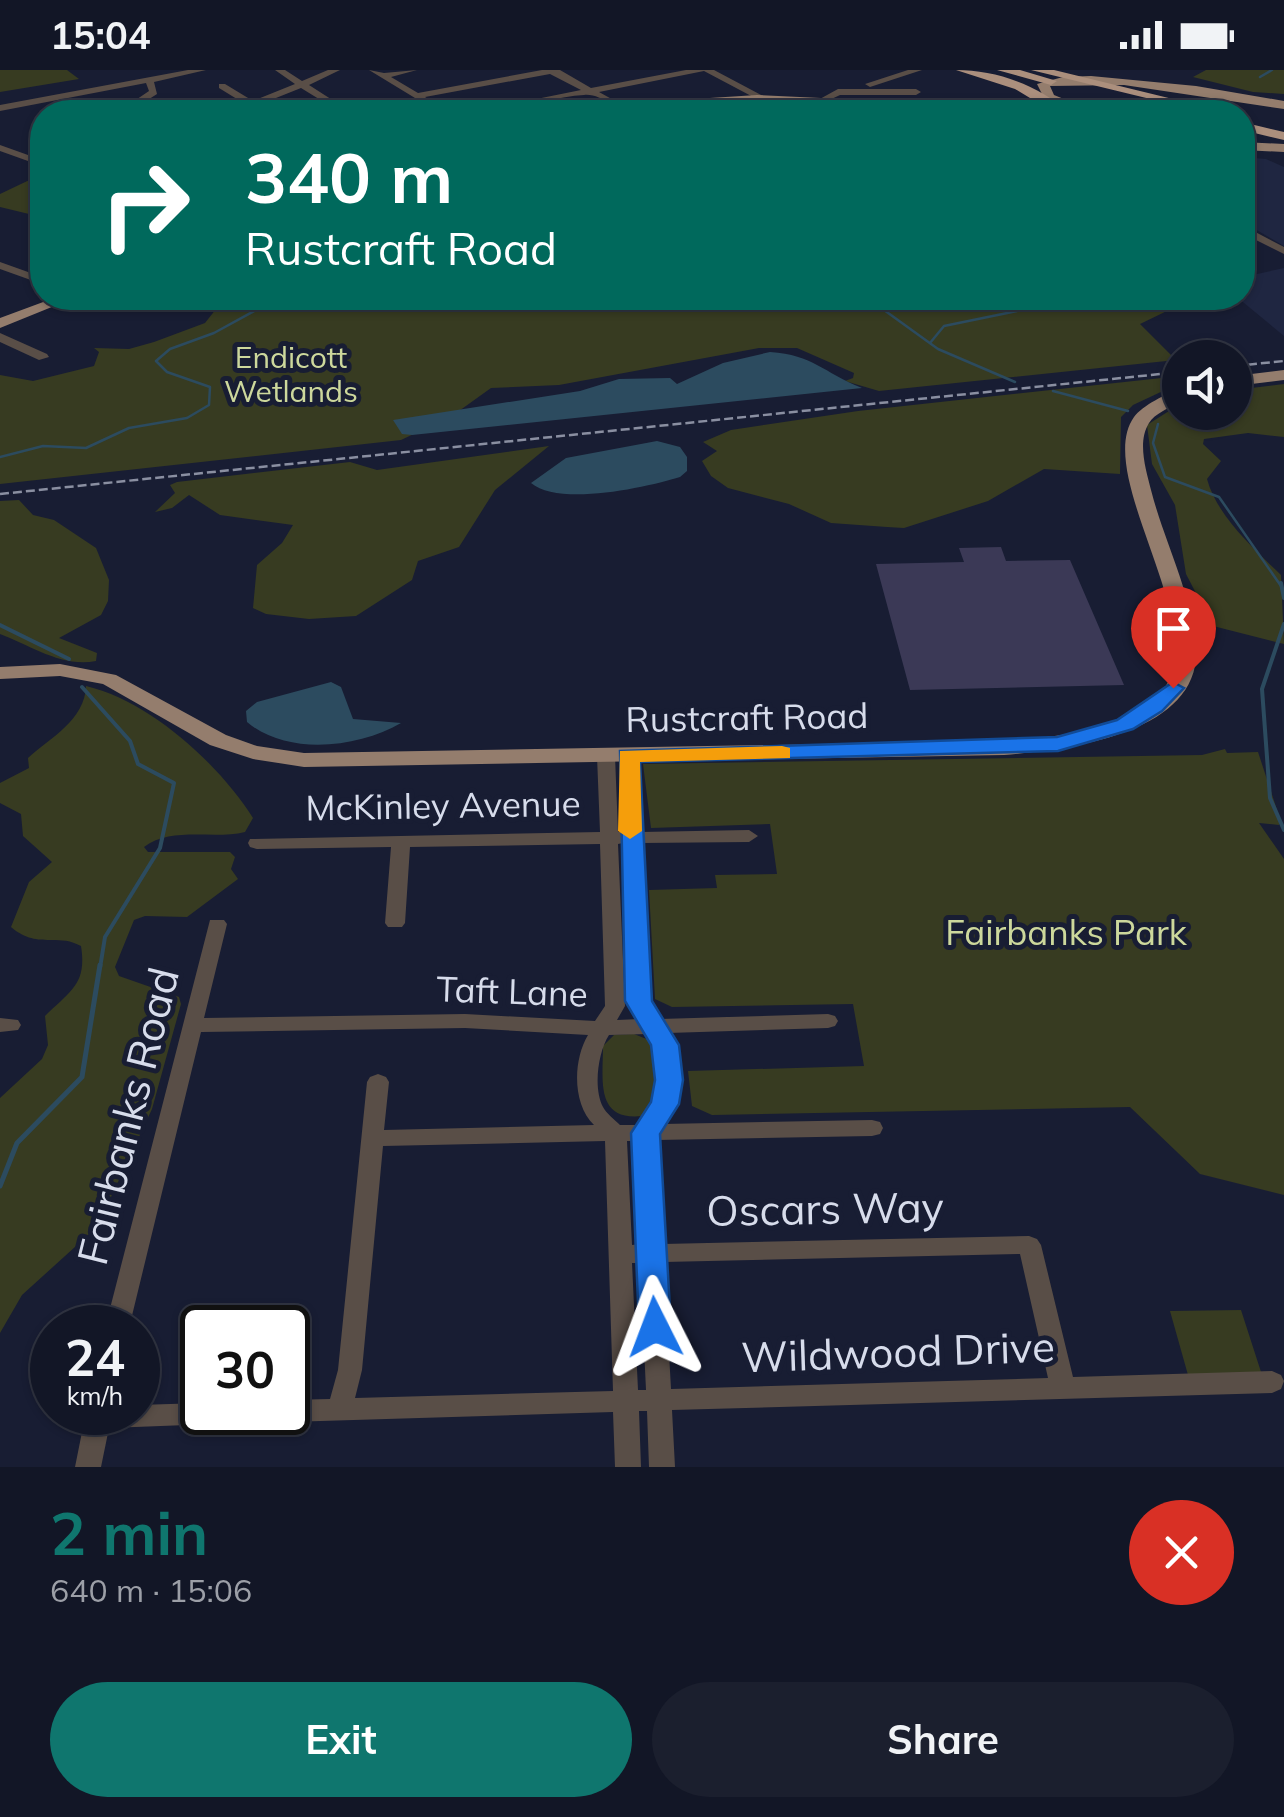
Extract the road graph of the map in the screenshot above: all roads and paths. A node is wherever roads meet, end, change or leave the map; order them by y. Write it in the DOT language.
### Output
graph roads {
  1 [pos="202,70"];
  2 [pos="279,70"];
  3 [pos="336,70"];
  4 [pos="413,70"];
  5 [pos="552,70"];
  6 [pos="704,70"];
  7 [pos="918,70"];
  8 [pos="962,70"];
  9 [pos="1003,70"];
  10 [pos="1036,70"];
  11 [pos="1158,70"];
  12 [pos="114,71"];
  13 [pos="1102,71"];
  14 [pos="1175,71"];
  15 [pos="377,73"];
  16 [pos="148,81"];
  17 [pos="300,83"];
  18 [pos="126,84"];
  19 [pos="222,86"];
  20 [pos="1020,86"];
  21 [pos="1207,88"];
  22 [pos="590,91"];
  23 [pos="844,92"];
  24 [pos="916,92"];
  25 [pos="1046,94"];
  26 [pos="418,96"];
  27 [pos="758,96"];
  28 [pos="42,100"];
  29 [pos="142,100"];
  30 [pos="245,100"];
  31 [pos="261,100"];
  32 [pos="327,100"];
  33 [pos="424,100"];
  34 [pos="544,100"];
  35 [pos="607,100"];
  36 [pos="720,100"];
  37 [pos="822,100"];
  38 [pos="1043,100"];
  39 [pos="1051,100"];
  40 [pos="1061,100"];
  41 [pos="1132,100"];
  42 [pos="1167,100"];
  43 [pos="30,102"];
  44 [pos="1284,102"];
  45 [pos="0,108"];
  46 [pos="1255,121"];
  47 [pos="1284,128"];
  48 [pos="1255,129"];
  49 [pos="1284,136"];
  50 [pos="1255,147"];
  51 [pos="0,148"];
  52 [pos="1284,150"];
  53 [pos="30,159"];
  54 [pos="1255,235"];
  55 [pos="1284,251"];
  56 [pos="0,265"];
  57 [pos="30,276"];
  58 [pos="34,310"];
  59 [pos="0,323"];
  60 [pos="0,337"];
  61 [pos="43,358"];
  62 [pos="1284,375"];
  63 [pos="1252,379"];
  64 [pos="1162,404"];
  65 [pos="0,673"];
  66 [pos="617,756"];
  67 [pos="750,836"];
  68 [pos="620,837"];
  69 [pos="401,840"];
  70 [pos="258,843"];
  71 [pos="396,923"];
  72 [pos="216,924"];
  73 [pos="828,1021"];
  74 [pos="194,1025"];
  75 [pos="652,1027"];
  76 [pos="603,1028"];
  77 [pos="378,1082"];
  78 [pos="872,1128"];
  79 [pos="646,1133"];
  80 [pos="616,1134"];
  81 [pos="372,1138"];
  82 [pos="622,1254"];
  83 [pos="651,1254"];
  84 [pos="122,1305"];
  85 [pos="1272,1382"];
  86 [pos="1062,1387"];
  87 [pos="626,1400"];
  88 [pos="660,1400"];
  89 [pos="340,1409"];
  90 [pos="310,1410"];
  91 [pos="95,1435"];
  92 [pos="88,1467"];
  93 [pos="628,1467"];
  94 [pos="662,1467"];
  1 -- 16 [label="street"];
  2 -- 17 [label="street"];
  3 -- 17 [label="street"];
  4 -- 15 [label="street"];
  5 -- 22 [label="street"];
  5 -- 26 [label="street"];
  6 -- 22 [label="street"];
  6 -- 27 [label="street"];
  7 -- 23 [label="street"];
  8 -- 20 [label="highway"];
  9 -- 41 [label="highway"];
  10 -- 42 [label="highway"];
  11 -- 13 [label="main road"];
  12 -- 18 [label="street"];
  13 -- 21 [label="main road"];
  13 -- 25 [label="main road"];
  14 -- 21 [label="main road"];
  15 -- 26 [label="street"];
  16 -- 18 [label="street"];
  16 -- 29 [label="street"];
  17 -- 31 [label="street"];
  17 -- 32 [label="street"];
  18 -- 28 [label="street"];
  19 -- 30 [label="street"];
  20 -- 25 [label="highway"];
  20 -- 38 [label="highway"];
  21 -- 44 [label="main road"];
  22 -- 34 [label="street"];
  22 -- 35 [label="street"];
  23 -- 24 [label="street"];
  23 -- 37 [label="street"];
  25 -- 39 [label="main road"];
  25 -- 40 [label="main road"];
  26 -- 33 [label="street"];
  27 -- 36 [label="main road"];
  27 -- 37 [label="main road"];
  43 -- 45 [label="street"];
  46 -- 47 [label="highway"];
  48 -- 49 [label="highway"];
  50 -- 52 [label="highway"];
  51 -- 53 [label="street"];
  54 -- 55 [label="street"];
  56 -- 57 [label="street"];
  58 -- 59 [label="main road"];
  60 -- 61 [label="street"];
  62 -- 63 [label="main road"];
  64 -- 66 [label="main road, Rustcraft Road"];
  65 -- 66 [label="main road, Rustcraft Road"];
  66 -- 68 [label="street"];
  67 -- 68 [label="street, McKinley Avenue"];
  68 -- 69 [label="street, McKinley Avenue"];
  68 -- 75 [label="street"];
  68 -- 76 [label="street"];
  69 -- 70 [label="street, McKinley Avenue"];
  69 -- 71 [label="street"];
  72 -- 74 [label="street, Fairbanks Road"];
  73 -- 75 [label="street, Taft Lane"];
  74 -- 76 [label="street, Taft Lane"];
  74 -- 84 [label="street, Fairbanks Road"];
  75 -- 76 [label="street, Taft Lane"];
  75 -- 79 [label="street"];
  76 -- 80 [label="street"];
  77 -- 81 [label="street"];
  78 -- 79 [label="street"];
  79 -- 80 [label="street"];
  79 -- 83 [label="street"];
  80 -- 81 [label="street"];
  80 -- 82 [label="street"];
  81 -- 89 [label="street"];
  82 -- 83 [label="street, Oscars Way"];
  82 -- 87 [label="street"];
  83 -- 86 [label="street, Oscars Way"];
  83 -- 88 [label="street"];
  85 -- 86 [label="street, Wildwood Drive"];
  86 -- 88 [label="street, Wildwood Drive"];
  87 -- 88 [label="street, Wildwood Drive"];
  87 -- 89 [label="street, Wildwood Drive"];
  87 -- 93 [label="street"];
  88 -- 94 [label="street"];
  89 -- 90 [label="street, Wildwood Drive"];
  91 -- 92 [label="street"];
}
